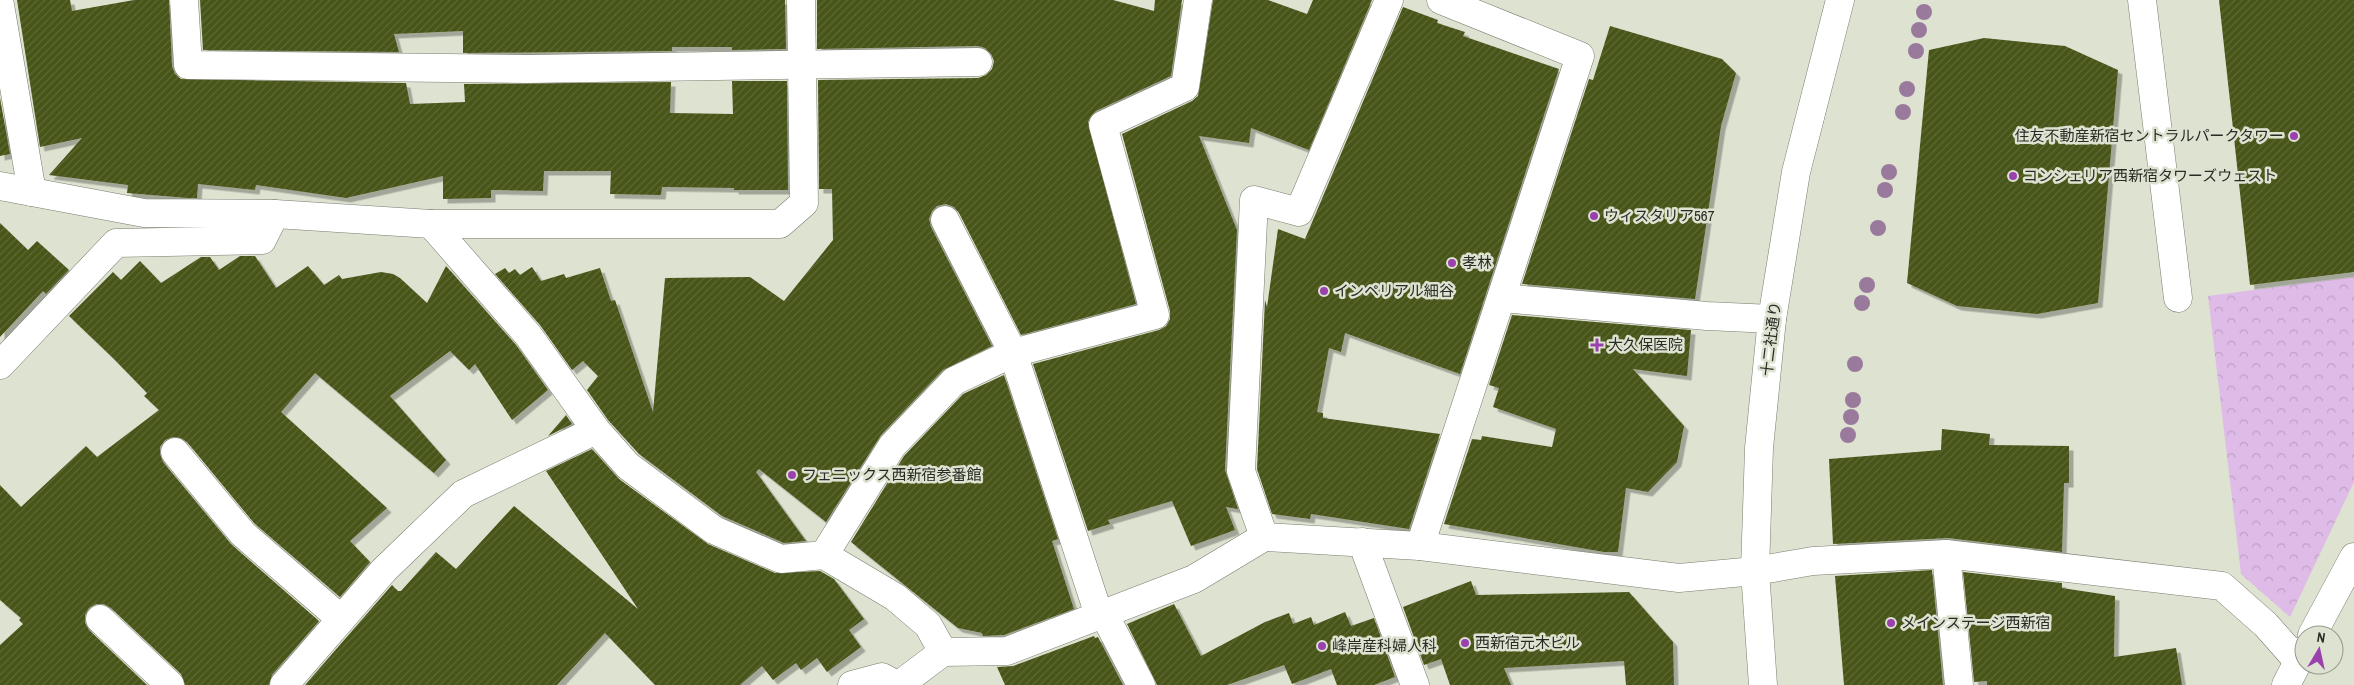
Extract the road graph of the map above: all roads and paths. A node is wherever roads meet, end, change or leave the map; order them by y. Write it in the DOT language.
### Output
graph roads {
  1 [pos="184,0"];
  2 [pos="801,0"];
  3 [pos="1198,0"];
  4 [pos="1389,0"];
  5 [pos="1441,0"];
  6 [pos="1840,0"];
  7 [pos="2142,0"];
  8 [pos="0,5"];
  9 [pos="4,48"];
  10 [pos="978,62"];
  11 [pos="802,66"];
  12 [pos="0,186"];
  13 [pos="32,192"];
  14 [pos="275,214"];
  15 [pos="945,220"];
  16 [pos="431,224"];
  17 [pos="1502,298"];
  18 [pos="2178,298"];
  19 [pos="1772,319"];
  20 [pos="1013,353"];
  21 [pos="0,365"];
  22 [pos="596,430"];
  23 [pos="175,452"];
  24 [pos="1264,537"];
  25 [pos="1362,542"];
  26 [pos="1420,546"];
  27 [pos="1946,554"];
  28 [pos="824,555"];
  29 [pos="2354,557"];
  30 [pos="1755,572"];
  31 [pos="1104,614"];
  32 [pos="100,619"];
  33 [pos="341,619"];
  34 [pos="2317,625"];
  35 [pos="943,652"];
  36 [pos="2294,662"];
  37 [pos="170,685"];
  38 [pos="284,685"];
  39 [pos="852,685"];
  40 [pos="898,685"];
  41 [pos="1141,685"];
  42 [pos="1415,685"];
  43 [pos="1763,685"];
  44 [pos="1959,685"];
  1 -- 11 [label="street"];
  2 -- 11 [label="street"];
  3 -- 20 [label="street"];
  4 -- 24 [label="street"];
  5 -- 17 [label="street"];
  6 -- 19 [label="street, 十二社通り"];
  7 -- 18 [label="street"];
  8 -- 9 [label="street"];
  9 -- 13 [label="street"];
  10 -- 11 [label="street"];
  11 -- 16 [label="street"];
  12 -- 13 [label="street"];
  13 -- 14 [label="street"];
  14 -- 16 [label="street"];
  14 -- 21 [label="street"];
  15 -- 20 [label="street"];
  16 -- 22 [label="street"];
  17 -- 19 [label="street"];
  17 -- 26 [label="street"];
  19 -- 30 [label="street, 十二社通り"];
  20 -- 28 [label="street"];
  20 -- 31 [label="street"];
  22 -- 28 [label="street"];
  22 -- 33 [label="street"];
  23 -- 33 [label="street"];
  24 -- 25 [label="street"];
  24 -- 31 [label="street"];
  25 -- 26 [label="street"];
  25 -- 42 [label="street"];
  26 -- 30 [label="street"];
  27 -- 30 [label="street"];
  27 -- 36 [label="street"];
  27 -- 44 [label="street"];
  28 -- 35 [label="street"];
  29 -- 34 [label="street"];
  30 -- 43 [label="street, 十二社通り"];
  31 -- 35 [label="street"];
  31 -- 41 [label="street"];
  32 -- 37 [label="street"];
  33 -- 38 [label="street"];
  35 -- 40 [label="street"];
  39 -- 40 [label="street"];
}
